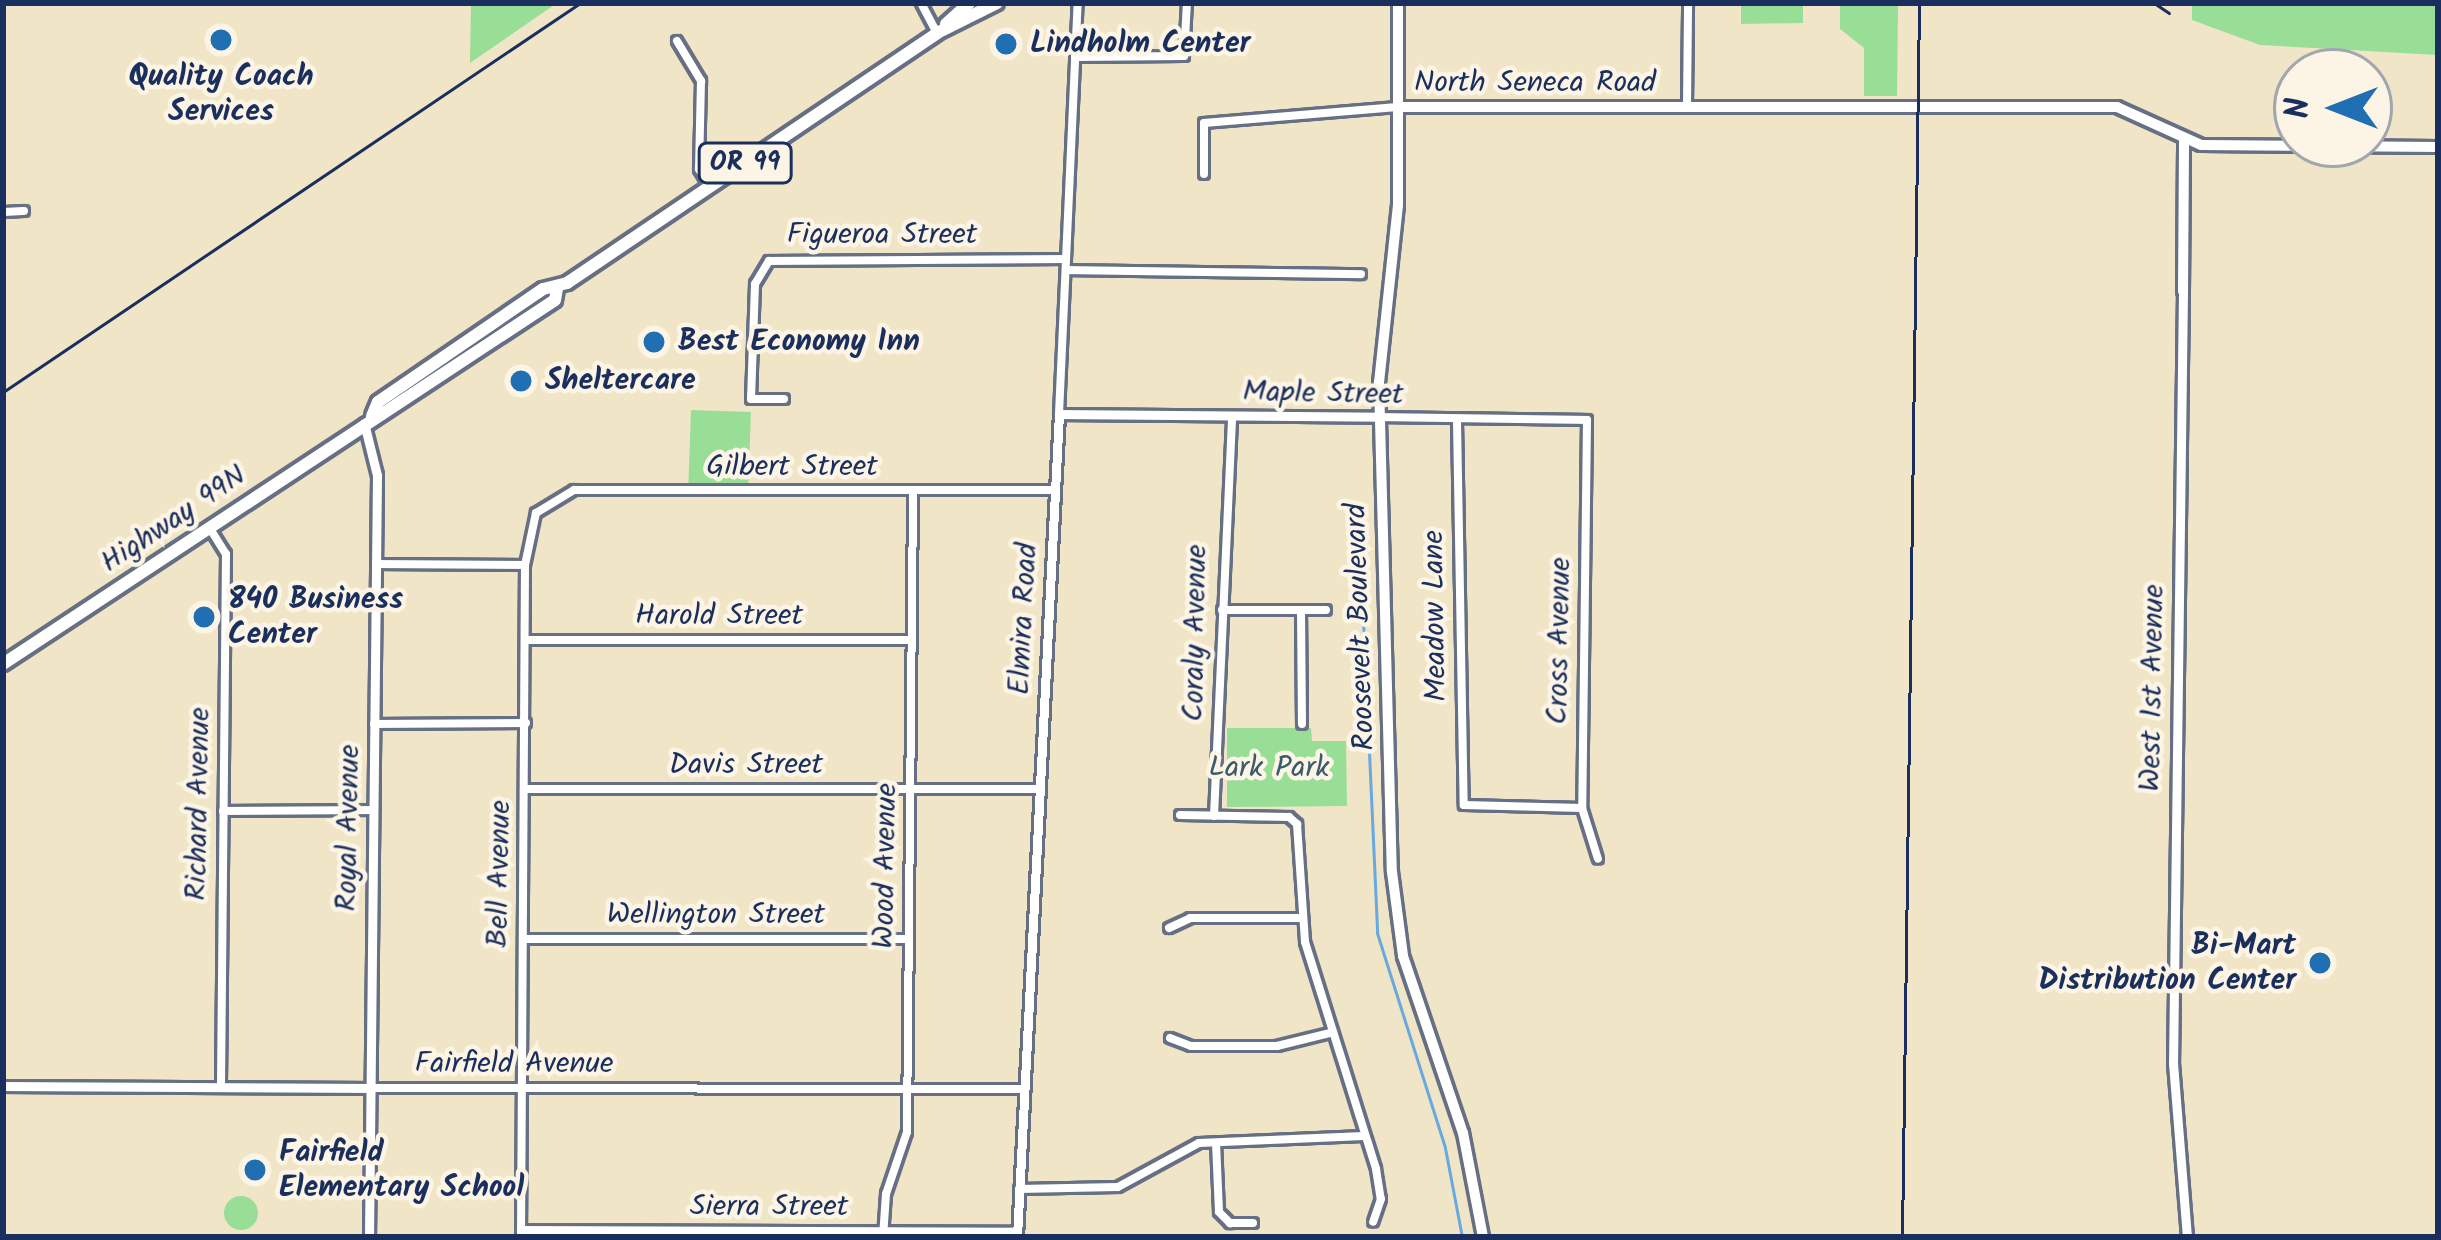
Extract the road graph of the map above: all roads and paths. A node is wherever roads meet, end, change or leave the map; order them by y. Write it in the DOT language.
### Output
graph roads {
  1 [pos="921,3"];
  2 [pos="969,3"];
  3 [pos="997,3"];
  4 [pos="1078,3"];
  5 [pos="1187,3"];
  6 [pos="1398,3"];
  7 [pos="1688,3"];
  8 [pos="937,33"];
  9 [pos="677,40"];
  10 [pos="1075,57"];
  11 [pos="1687,106"];
  12 [pos="1399,107"];
  13 [pos="2184,138"];
  14 [pos="2438,147"];
  15 [pos="1204,174"];
  16 [pos="710,187"];
  17 [pos="3,212"];
  18 [pos="24,212"];
  19 [pos="1066,259"];
  20 [pos="1066,270"];
  21 [pos="1361,274"];
  22 [pos="2182,291"];
  23 [pos="784,399"];
  24 [pos="1059,414"];
  25 [pos="1232,416"];
  26 [pos="1379,418"];
  27 [pos="368,419"];
  28 [pos="1457,421"];
  29 [pos="1587,421"];
  30 [pos="1055,490"];
  31 [pos="913,491"];
  32 [pos="536,513"];
  33 [pos="208,526"];
  34 [pos="376,564"];
  35 [pos="525,565"];
  36 [pos="1222,610"];
  37 [pos="1301,610"];
  38 [pos="1327,610"];
  39 [pos="526,640"];
  40 [pos="912,640"];
  41 [pos="3,664"];
  42 [pos="526,723"];
  43 [pos="374,724"];
  44 [pos="1302,724"];
  45 [pos="525,789"];
  46 [pos="1040,789"];
  47 [pos="911,790"];
  48 [pos="1582,808"];
  49 [pos="374,810"];
  50 [pos="223,811"];
  51 [pos="1180,815"];
  52 [pos="1214,816"];
  53 [pos="1598,859"];
  54 [pos="1302,918"];
  55 [pos="1169,928"];
  56 [pos="523,939"];
  57 [pos="909,939"];
  58 [pos="1330,1033"];
  59 [pos="1170,1038"];
  60 [pos="3,1086"];
  61 [pos="220,1088"];
  62 [pos="370,1088"];
  63 [pos="521,1088"];
  64 [pos="908,1089"];
  65 [pos="1024,1089"];
  66 [pos="1364,1136"];
  67 [pos="1216,1142"];
  68 [pos="1019,1189"];
  69 [pos="1373,1222"];
  70 [pos="1252,1223"];
  71 [pos="521,1234"];
  72 [pos="883,1234"];
  73 [pos="1017,1234"];
  74 [pos="369,1237"];
  75 [pos="1483,1237"];
  76 [pos="2188,1237"];
  1 -- 8 [label="street"];
  2 -- 8 [label="main road, Highway 99N / OR 99"];
  3 -- 8 [label="main road, Highway 99N / OR 99"];
  4 -- 10 [label="street, Elmira Road"];
  5 -- 10 [label="street"];
  6 -- 12 [label="main road, Roosevelt Boulevard"];
  7 -- 11 [label="street"];
  8 -- 16 [label="main road, Highway 99N / OR 99"];
  9 -- 16 [label="street"];
  10 -- 19 [label="street, Elmira Road"];
  11 -- 12 [label="main road, North Seneca Road"];
  11 -- 13 [label="main road, North Seneca Road"];
  12 -- 15 [label="street, North Seneca Road"];
  12 -- 26 [label="main road, Roosevelt Boulevard"];
  13 -- 14 [label="main road, North Seneca Road"];
  13 -- 22 [label="main road, West 1st Avenue"];
  16 -- 27 [label="main road, Highway 99N / OR 99"];
  17 -- 18 [label="street"];
  19 -- 20 [label="street, Elmira Road"];
  19 -- 23 [label="street, Figueroa Street"];
  20 -- 21 [label="street"];
  20 -- 24 [label="street, Elmira Road"];
  22 -- 76 [label="street, West 1st Avenue"];
  24 -- 25 [label="street, Maple Street"];
  24 -- 30 [label="street, Elmira Road"];
  25 -- 26 [label="street, Maple Street"];
  25 -- 36 [label="street, Coraly Avenue"];
  26 -- 28 [label="street, Maple Street"];
  26 -- 75 [label="main road, Roosevelt Boulevard"];
  27 -- 33 [label="main road, Highway 99N / OR 99"];
  27 -- 34 [label="street, Royal Avenue"];
  28 -- 29 [label="street, Maple Street"];
  28 -- 48 [label="street, Meadow Lane"];
  29 -- 48 [label="street, Cross Avenue"];
  30 -- 31 [label="street, Gilbert Street"];
  30 -- 46 [label="street, Elmira Road"];
  31 -- 32 [label="street, Gilbert Street"];
  31 -- 40 [label="street, Wood Avenue"];
  32 -- 35 [label="street, Bell Avenue"];
  33 -- 41 [label="main road, Highway 99N / OR 99"];
  33 -- 50 [label="street, Richard Avenue"];
  34 -- 35 [label="street"];
  34 -- 43 [label="street, Royal Avenue"];
  35 -- 39 [label="street, Bell Avenue"];
  36 -- 37 [label="street"];
  36 -- 52 [label="street, Coraly Avenue"];
  37 -- 38 [label="street"];
  37 -- 44 [label="street"];
  39 -- 40 [label="street, Harold Street"];
  39 -- 42 [label="street, Bell Avenue"];
  40 -- 47 [label="street, Wood Avenue"];
  42 -- 43 [label="street"];
  42 -- 45 [label="street, Bell Avenue"];
  43 -- 49 [label="street, Royal Avenue"];
  45 -- 47 [label="street, Davis Street"];
  45 -- 56 [label="street, Bell Avenue"];
  46 -- 47 [label="street, Davis Street"];
  46 -- 65 [label="street, Elmira Road"];
  47 -- 57 [label="street, Wood Avenue"];
  48 -- 53 [label="street, Cross Avenue"];
  49 -- 50 [label="street"];
  49 -- 62 [label="street, Royal Avenue"];
  50 -- 61 [label="street, Richard Avenue"];
  51 -- 52 [label="street"];
  52 -- 54 [label="street"];
  54 -- 55 [label="street"];
  54 -- 58 [label="street"];
  56 -- 57 [label="street, Wellington Street"];
  56 -- 63 [label="street, Bell Avenue"];
  57 -- 64 [label="street, Wood Avenue"];
  58 -- 59 [label="street"];
  58 -- 66 [label="street"];
  60 -- 61 [label="street, Fairfield Avenue"];
  61 -- 62 [label="street, Fairfield Avenue"];
  62 -- 63 [label="street, Fairfield Avenue"];
  62 -- 74 [label="street, Royal Avenue"];
  63 -- 64 [label="street, Fairfield Avenue"];
  63 -- 71 [label="street, Bell Avenue"];
  64 -- 65 [label="street, Fairfield Avenue"];
  64 -- 72 [label="street, Wood Avenue"];
  65 -- 68 [label="street, Elmira Road"];
  66 -- 67 [label="street"];
  66 -- 69 [label="street"];
  67 -- 68 [label="street"];
  67 -- 70 [label="street"];
  68 -- 73 [label="street, Elmira Road"];
  71 -- 72 [label="street, Sierra Street"];
  72 -- 73 [label="street, Sierra Street"];
}
